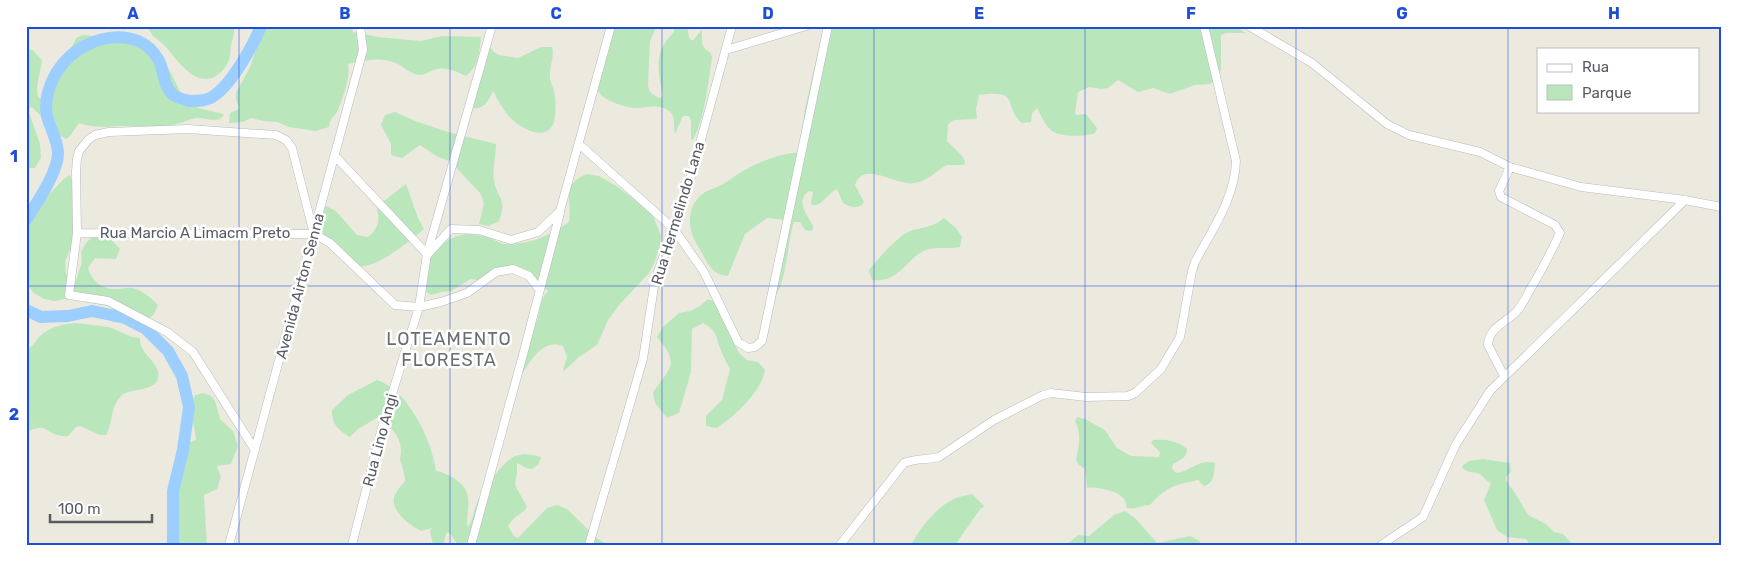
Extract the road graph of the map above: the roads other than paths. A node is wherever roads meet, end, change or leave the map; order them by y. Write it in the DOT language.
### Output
graph roads {
  1 [pos="360,26"];
  2 [pos="611,26"];
  3 [pos="732,26"];
  4 [pos="806,26"];
  5 [pos="828,26"];
  6 [pos="1204,26"];
  7 [pos="1249,26"];
  8 [pos="491,29"];
  9 [pos="726,50"];
  10 [pos="579,144"];
  11 [pos="335,156"];
  12 [pos="1510,167"];
  13 [pos="1685,200"];
  14 [pos="1720,205"];
  15 [pos="560,211"];
  16 [pos="674,229"];
  17 [pos="77,233"];
  18 [pos="314,234"];
  19 [pos="427,254"];
  20 [pos="539,288"];
  21 [pos="419,307"];
  22 [pos="1504,376"];
  23 [pos="255,450"];
  24 [pos="229,545"];
  25 [pos="352,545"];
  26 [pos="471,545"];
  27 [pos="589,545"];
  28 [pos="840,545"];
  29 [pos="1381,545"];
  1 -- 11 [label="street, Avenida Airton Senna"];
  2 -- 10 [label="street"];
  3 -- 9 [label="street, Rua Hermelindo Lana"];
  4 -- 9 [label="street"];
  5 -- 16 [label="street"];
  6 -- 28 [label="street"];
  7 -- 12 [label="street"];
  8 -- 19 [label="street, Rua Lino Angi"];
  9 -- 16 [label="street, Rua Hermelindo Lana"];
  10 -- 15 [label="street"];
  10 -- 16 [label="street"];
  11 -- 18 [label="street, Avenida Airton Senna"];
  11 -- 19 [label="street"];
  12 -- 13 [label="street"];
  12 -- 22 [label="street"];
  13 -- 14 [label="street"];
  13 -- 22 [label="street"];
  15 -- 19 [label="street"];
  15 -- 20 [label="street"];
  16 -- 27 [label="street, Rua Hermelindo Lana"];
  17 -- 18 [label="street, Rua Marcio A Limacm Preto"];
  17 -- 18 [label="street"];
  17 -- 23 [label="street"];
  18 -- 21 [label="street"];
  18 -- 23 [label="street, Avenida Airton Senna"];
  19 -- 21 [label="street, Rua Lino Angi"];
  20 -- 21 [label="street"];
  20 -- 26 [label="street"];
  21 -- 25 [label="street, Rua Lino Angi"];
  22 -- 29 [label="street"];
  23 -- 24 [label="street, Avenida Airton Senna"];
}
